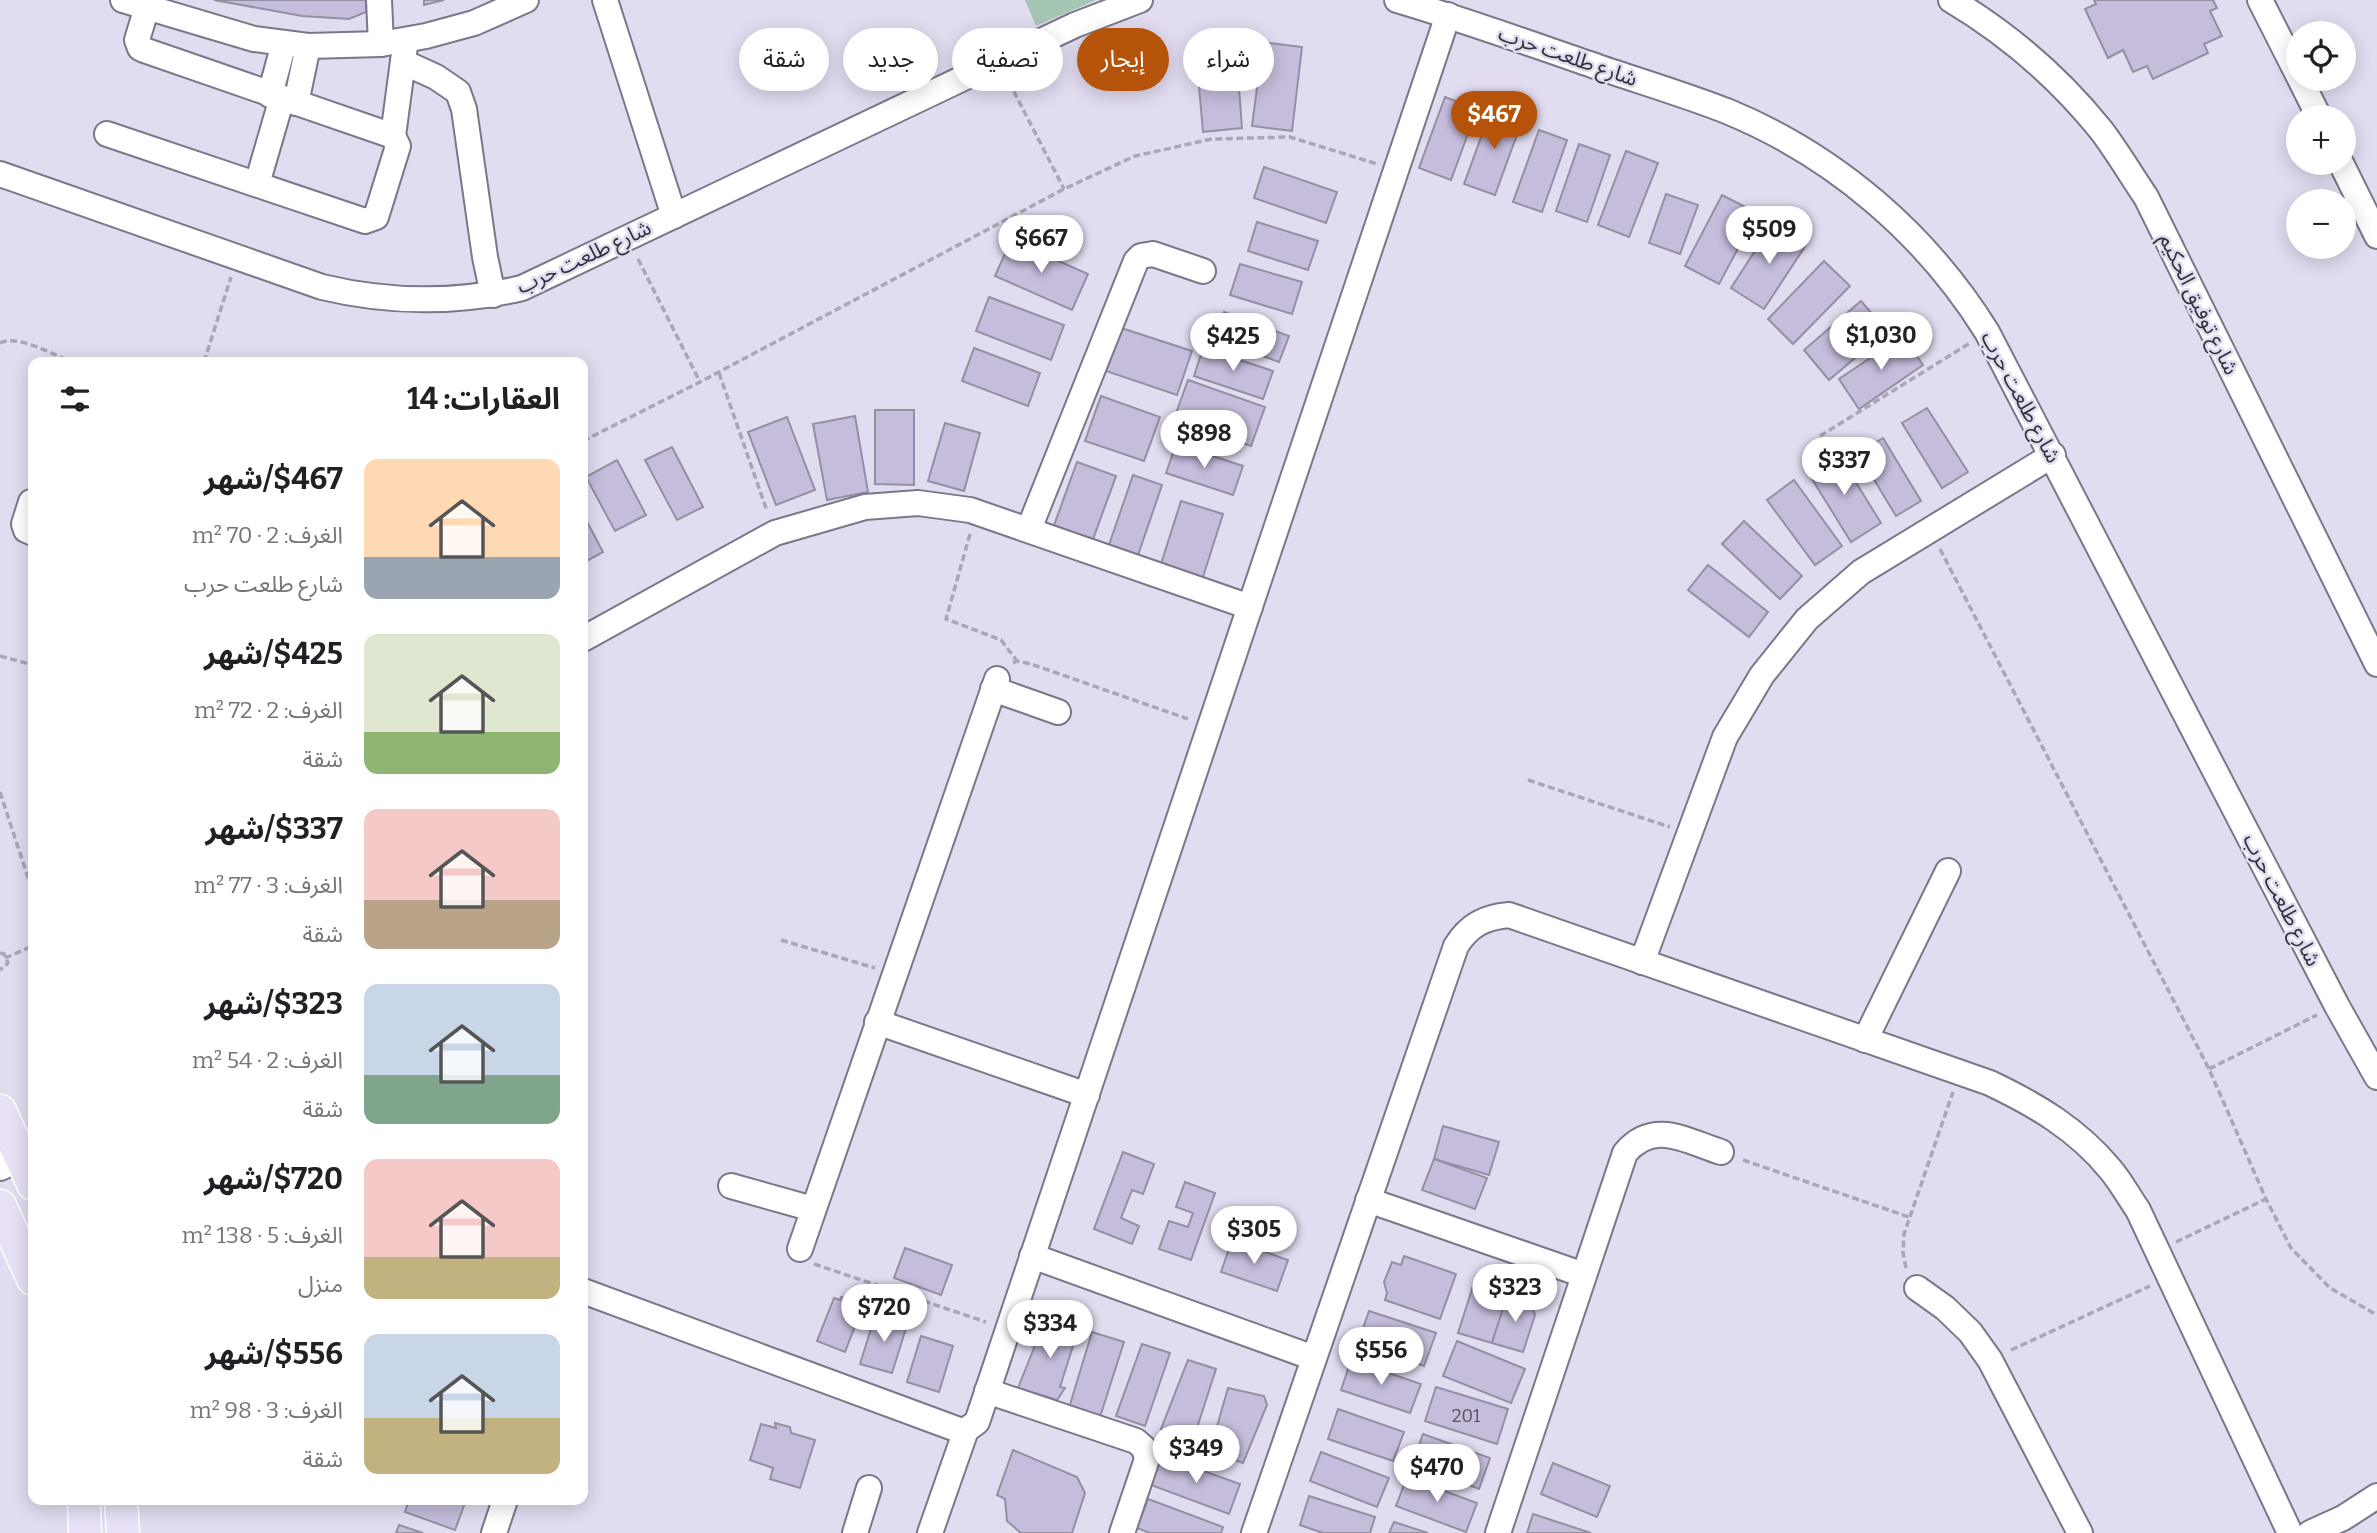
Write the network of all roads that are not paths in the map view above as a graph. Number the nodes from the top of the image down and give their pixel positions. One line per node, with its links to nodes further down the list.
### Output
1 (123, 0): 9 (street)
2 (379, 0): 12 (street)
3 (526, 0): 13 (street)
4 (605, 0): 21 (street)
5 (1140, 0): 21 (street, شارع طلعت حرب)
6 (1397, 0): 10 (street, شارع طلعت حرب)
7 (1951, 0): 31 (street, شارع توفيق الحكيم)
8 (2260, 0): 14 (street)
9 (147, 7): 11 (street); 15 (street)
10 (1448, 15): 25 (street, شارع طلعت حرب); 29 (street)
11 (296, 44): 12 (street); 15 (street)
12 (381, 44): 13 (street)
13 (404, 51): 17 (street); 24 (street)
14 (2286, 51)
15 (283, 99): 17 (street); 20 (street)
16 (107, 134): 20 (street)
17 (393, 136): 20 (street)
18 (0, 174): 24 (street, شارع طلعت حرب)
19 (2347, 175): 22 (street)
20 (257, 184)
21 (674, 215): 24 (street, شارع طلعت حرب)
22 (2377, 236)
23 (1203, 271): 27 (street)
24 (493, 295)
25 (2053, 455): 34 (street); 37 (street, شارع طلعت حرب)
26 (28, 511): 28 (street)
27 (1029, 529): 29 (street); 30 (street)
28 (28, 531)
29 (1250, 607): 38 (street)
30 (588, 636)
31 (2377, 664)
32 (1058, 712): 35 (street)
33 (1948, 871): 36 (street)
34 (1642, 962): 36 (street); 43 (street)
35 (877, 1022): 38 (street); 45 (street)
36 (1865, 1040): 69 (street)
37 (2377, 1077)
38 (1087, 1094): 47 (street)
39 (0, 1111): 41 (main road)
40 (1721, 1152): 49 (street)
41 (22, 1166)
42 (730, 1186): 45 (street)
43 (1368, 1200): 49 (street); 52 (street)
44 (0, 1206): 48 (main road)
45 (813, 1209): 46 (street)
46 (800, 1249)
47 (1032, 1256): 52 (street); 53 (street)
48 (28, 1268)
49 (1584, 1275): 67 (street)
50 (1917, 1288): 68 (street)
51 (588, 1293): 54 (street)
52 (1314, 1358): 66 (street)
53 (987, 1391): 54 (street); 65 (street)
54 (966, 1430): 64 (street)
55 (869, 1488): 63 (street)
56 (2377, 1496): 70 (street)
57 (84, 1505): 60 (main road)
58 (121, 1505): 61 (main road)
59 (503, 1505): 62 (street)
60 (85, 1533)
61 (123, 1533)
62 (494, 1533)
63 (855, 1533)
64 (930, 1533)
65 (1122, 1533)
66 (1254, 1533)
67 (1498, 1533)
68 (2080, 1533)
69 (2290, 1533)
70 (2310, 1533)

